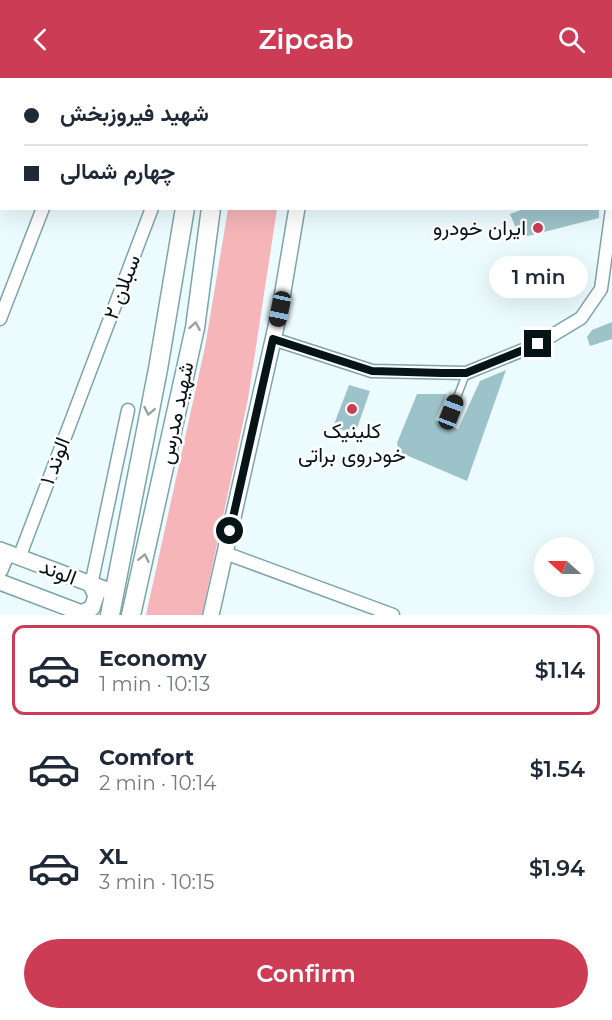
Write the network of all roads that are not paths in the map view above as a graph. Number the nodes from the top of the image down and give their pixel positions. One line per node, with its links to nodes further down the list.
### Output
1 (43, 210): 7 (street)
2 (151, 210): 9 (street, سبلان ۲)
3 (185, 210): 10 (main road, شهید مدرس)
4 (211, 210): 12 (main road, شهید مدرس, one-way to 4)
5 (297, 210): 8 (street)
6 (612, 210): 11 (street)
7 (0, 319)
8 (273, 339): 11 (street); 15 (street)
9 (91, 365): 16 (street, الوند ۱)
10 (158, 369): 12 (main road); 20 (main road, شهید مدرس, one-way to 20)
11 (466, 373): 14 (lane)
12 (184, 375): 24 (main road, شهید مدرس, one-way to 12)
13 (128, 410): 19 (street)
14 (451, 412)
15 (225, 553): 25 (street); 26 (street)
16 (9, 554): 17 (street); 19 (street, الوند)
17 (0, 570)
18 (0, 582): 21 (street, الوند)
19 (91, 585): 20 (street, الوند); 22 (street)
20 (115, 593): 23 (main road, شهید مدرس)
21 (58, 610): 22 (street, الوند)
22 (84, 614)
23 (110, 615)
24 (131, 615)
25 (211, 615)
26 (393, 615)

